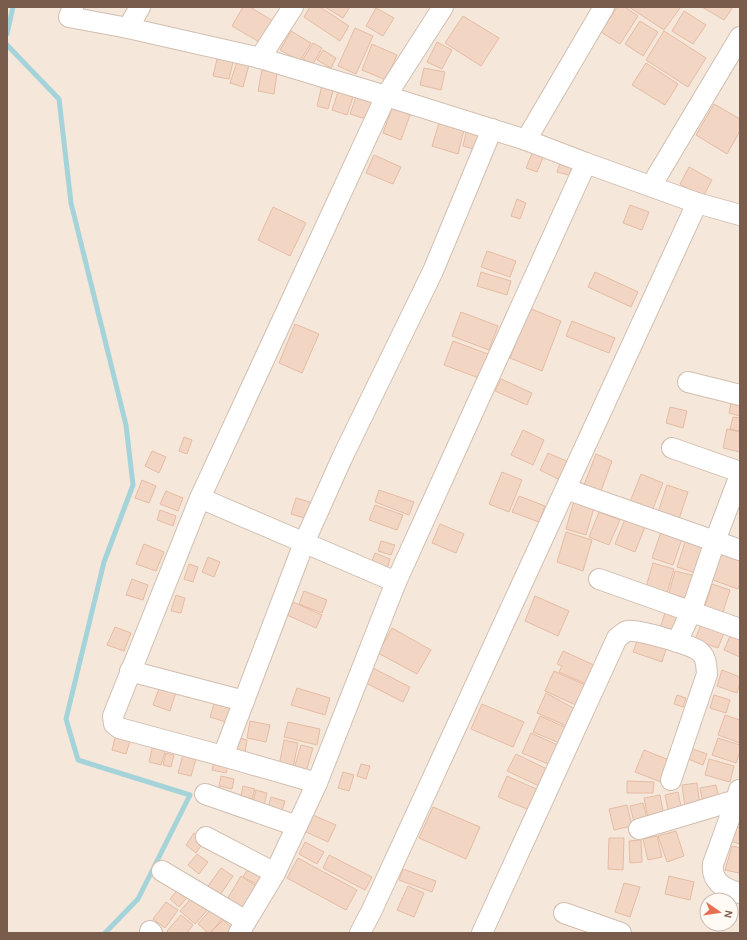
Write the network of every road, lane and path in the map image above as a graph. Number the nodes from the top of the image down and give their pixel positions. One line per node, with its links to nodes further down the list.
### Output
1 (73, 7): 6 (street)
2 (140, 7): 6 (street)
3 (293, 7): 8 (street)
4 (443, 7): 9 (street)
5 (604, 7): 11 (street)
6 (128, 28): 8 (street)
7 (740, 37): 13 (street)
8 (260, 58): 9 (street)
9 (386, 96): 10 (street); 22 (street)
10 (492, 129): 11 (street); 24 (street)
11 (526, 140): 12 (street)
12 (586, 163): 13 (street); 27 (street)
13 (651, 186): 14 (street)
14 (697, 203): 15 (street); 21 (street)
15 (740, 215)
16 (688, 382): 17 (street)
17 (740, 395)
18 (672, 448): 19 (street)
19 (740, 472)
20 (740, 475): 23 (street)
21 (566, 488): 23 (street); 46 (street)
22 (200, 498): 24 (street); 31 (street)
23 (715, 541): 25 (street); 28 (street)
24 (304, 543): 27 (street); 32 (street)
25 (740, 550)
26 (599, 579): 28 (street)
27 (396, 582): 35 (street)
28 (691, 612): 29 (street); 30 (street)
29 (740, 629)
30 (677, 642): 34 (street); 47 (street)
31 (130, 671): 32 (street); 33 (street)
32 (244, 701): 33 (street)
33 (223, 756): 35 (street)
34 (671, 780)
35 (317, 783): 38 (street)
36 (205, 794): 38 (street)
37 (739, 796): 39 (street); 43 (street)
38 (297, 826): 42 (street)
39 (639, 829)
40 (206, 837): 42 (street)
41 (162, 872): 45 (street)
42 (275, 873): 45 (street)
43 (740, 893)
44 (564, 913): 48 (street)
45 (242, 927)
46 (360, 933)
47 (482, 933)
48 (621, 933)

